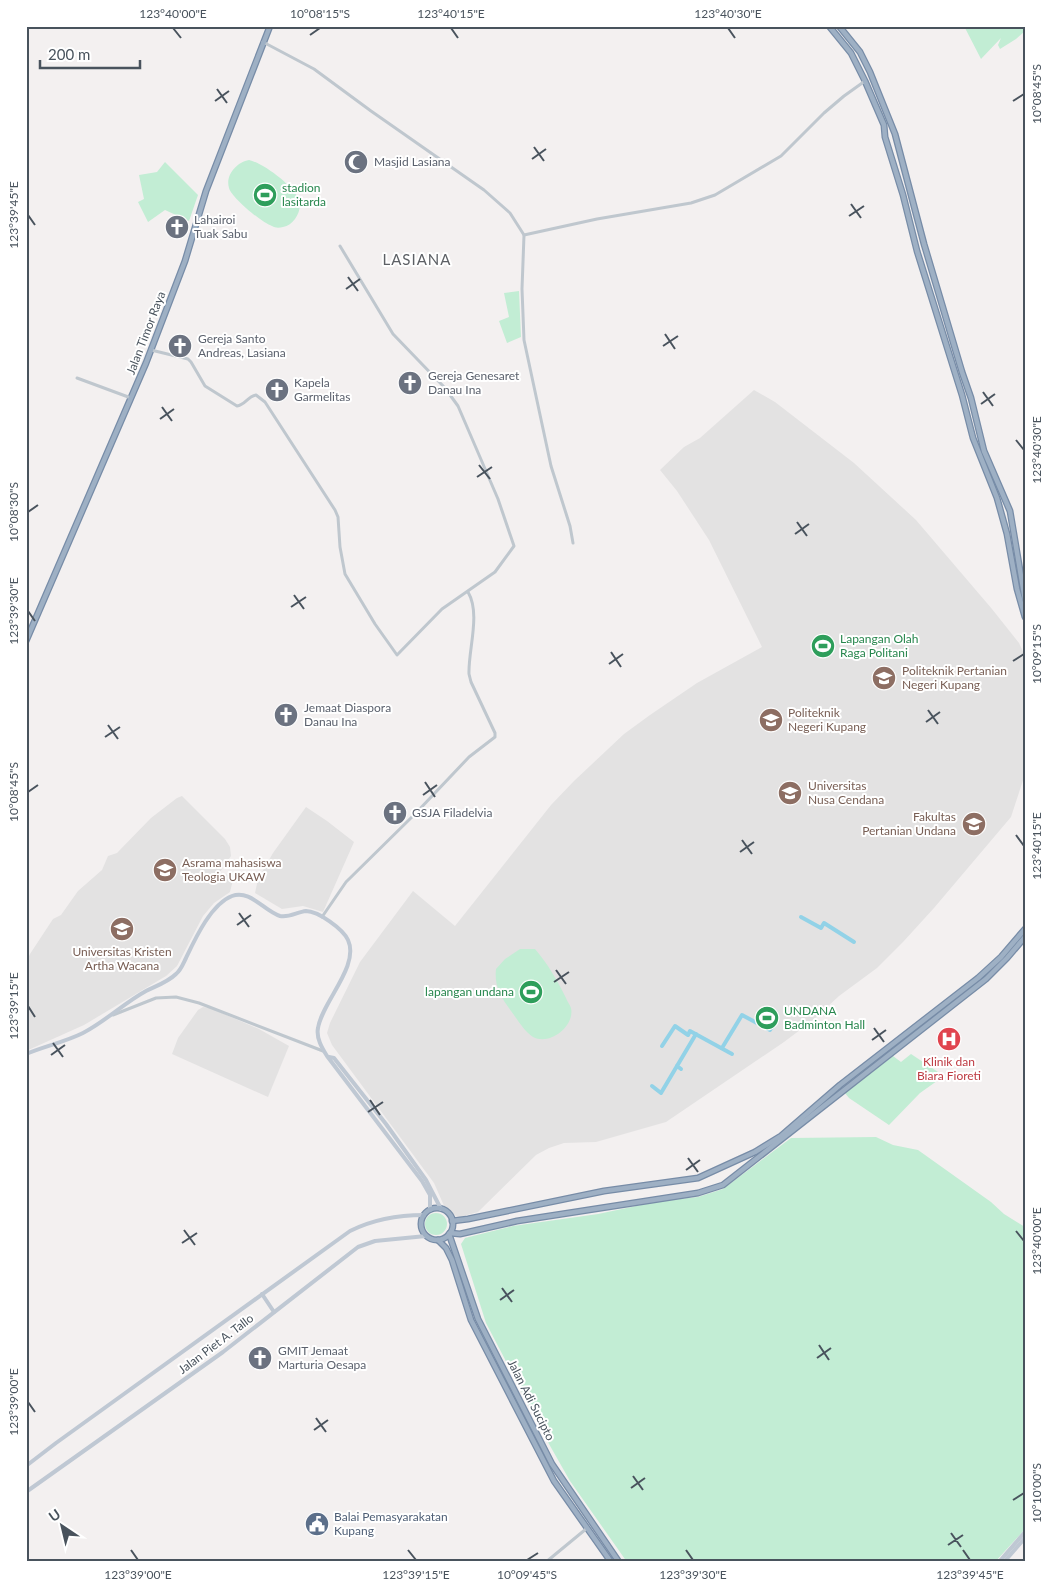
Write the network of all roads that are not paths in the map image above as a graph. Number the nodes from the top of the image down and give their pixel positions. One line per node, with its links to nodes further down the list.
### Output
1 (270, 26): 4 (highway, Jalan Timor Raya)
2 (839, 26): 6 (highway)
3 (832, 27): 5 (highway)
4 (263, 42): 8 (street); 12 (highway, Jalan Timor Raya)
5 (865, 81): 7 (highway); 8 (street)
6 (911, 189): 7 (highway); 10 (highway)
7 (902, 191): 11 (highway)
8 (524, 234): 17 (street)
9 (340, 246): 18 (street)
10 (947, 319): 11 (highway); 15 (highway)
11 (939, 321): 16 (highway)
12 (150, 350): 14 (highway, Jalan Timor Raya); 18 (street)
13 (78, 378): 14 (street)
14 (131, 398): 21 (highway, Jalan Timor Raya)
15 (1010, 511): 16 (highway); 19 (highway)
16 (1001, 513): 20 (highway)
17 (573, 543)
18 (468, 592): 22 (street)
19 (1025, 600)
20 (1025, 617)
21 (26, 641)
22 (322, 917): 26 (main road); 27 (main road)
23 (1025, 929): 25 (highway)
24 (1025, 936): 25 (highway)
25 (944, 1008): 30 (highway); 31 (highway)
26 (112, 1015): 27 (street); 28 (main road)
27 (324, 1051): 29 (main road)
28 (26, 1054)
29 (327, 1056): 32 (main road); 33 (main road)
30 (738, 1160): 31 (highway); 35 (highway)
31 (744, 1170): 36 (highway)
32 (441, 1209): 33 (highway); 35 (highway)
33 (430, 1210): 34 (highway)
34 (424, 1215): 37 (highway); 39 (main road, Jalan Piet A. Tallo)
35 (452, 1221): 36 (highway)
36 (449, 1234): 38 (highway); 41 (highway, Jalan Adi Sucipto)
37 (426, 1236): 38 (highway); 40 (main road, Jalan Piet A. Tallo)
38 (438, 1240): 42 (highway, Jalan Adi Sucipto)
39 (262, 1294): 40 (main road); 43 (main road, Jalan Piet A. Tallo)
40 (274, 1312): 44 (main road, Jalan Piet A. Tallo)
41 (534, 1428): 42 (highway); 50 (highway, Jalan Adi Sucipto)
42 (529, 1432): 45 (highway, Jalan Adi Sucipto)
43 (26, 1466)
44 (26, 1492)
45 (586, 1529): 48 (street); 49 (highway, Jalan Adi Sucipto)
46 (1025, 1532): 51 (main road)
47 (1025, 1538): 52 (main road)
48 (546, 1562)
49 (611, 1562)
50 (619, 1562)
51 (999, 1562)
52 (1004, 1562)

